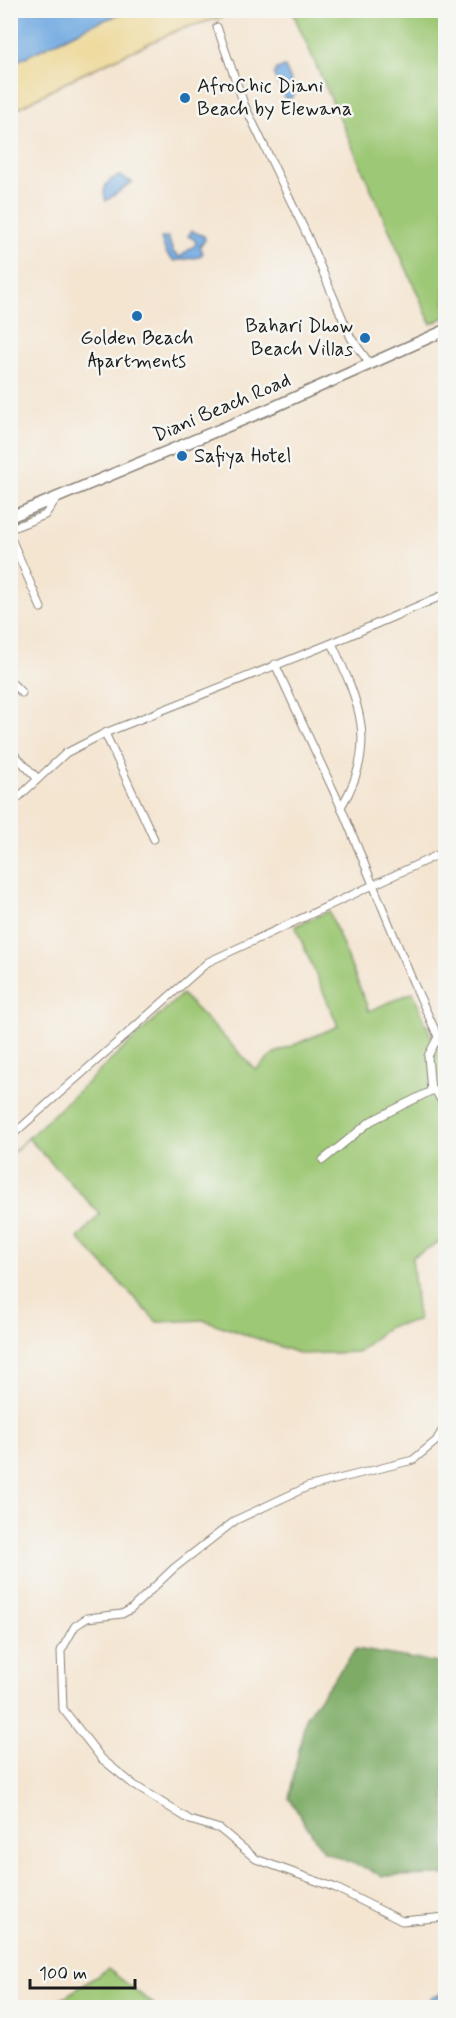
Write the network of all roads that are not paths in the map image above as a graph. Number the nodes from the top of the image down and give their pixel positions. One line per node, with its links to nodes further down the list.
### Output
1 (217, 27): 4 (street)
2 (443, 331): 3 (street); 4 (main road, Diani Beach Road)
3 (446, 345)
4 (370, 364): 5 (main road, Diani Beach Road)
5 (57, 497): 6 (main road, Diani Beach Road); 7 (street)
6 (10, 517)
7 (10, 529)
8 (10, 536): 10 (street)
9 (446, 594): 11 (street)
10 (41, 608)
11 (334, 646): 12 (street); 19 (street)
12 (275, 664): 15 (street); 19 (street)
13 (10, 681): 14 (street)
14 (22, 693)
15 (105, 734): 17 (street); 20 (street)
16 (10, 750): 17 (street)
17 (38, 779): 18 (street)
18 (10, 805)
19 (341, 807): 22 (street)
20 (154, 839)
21 (446, 850): 22 (street)
22 (373, 885): 23 (street); 27 (street)
23 (438, 1037): 24 (street); 25 (street)
24 (446, 1054)
25 (431, 1091): 26 (street); 28 (street)
26 (446, 1110)
27 (10, 1137)
28 (323, 1160)
29 (446, 1424): 30 (street)
30 (446, 1917)

